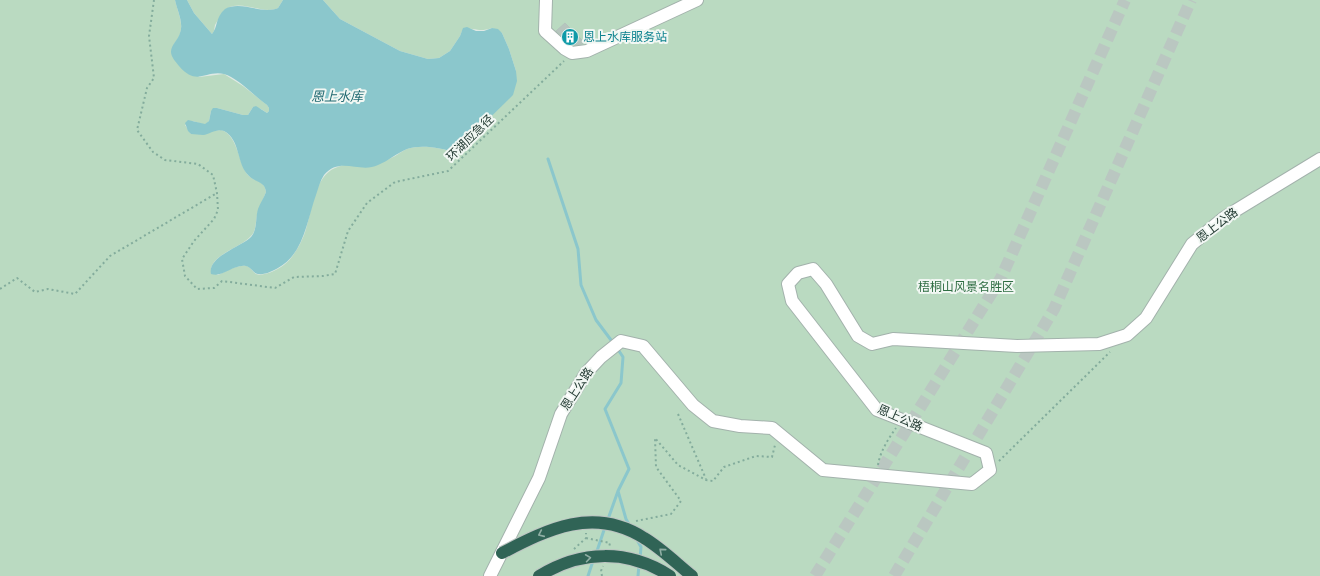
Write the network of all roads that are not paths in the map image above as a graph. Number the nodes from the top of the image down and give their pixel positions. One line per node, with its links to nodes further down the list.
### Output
1 (546, 0): 2 (street)
2 (697, 0)
3 (1320, 159): 4 (street, 恩上公路)
4 (502, 553): 5 (street, 恩上公路); 8 (highway, one-way to 4, bridge)
5 (490, 576)
6 (539, 576): 7 (highway, one-way to 7, bridge)
7 (670, 576)
8 (692, 576)

